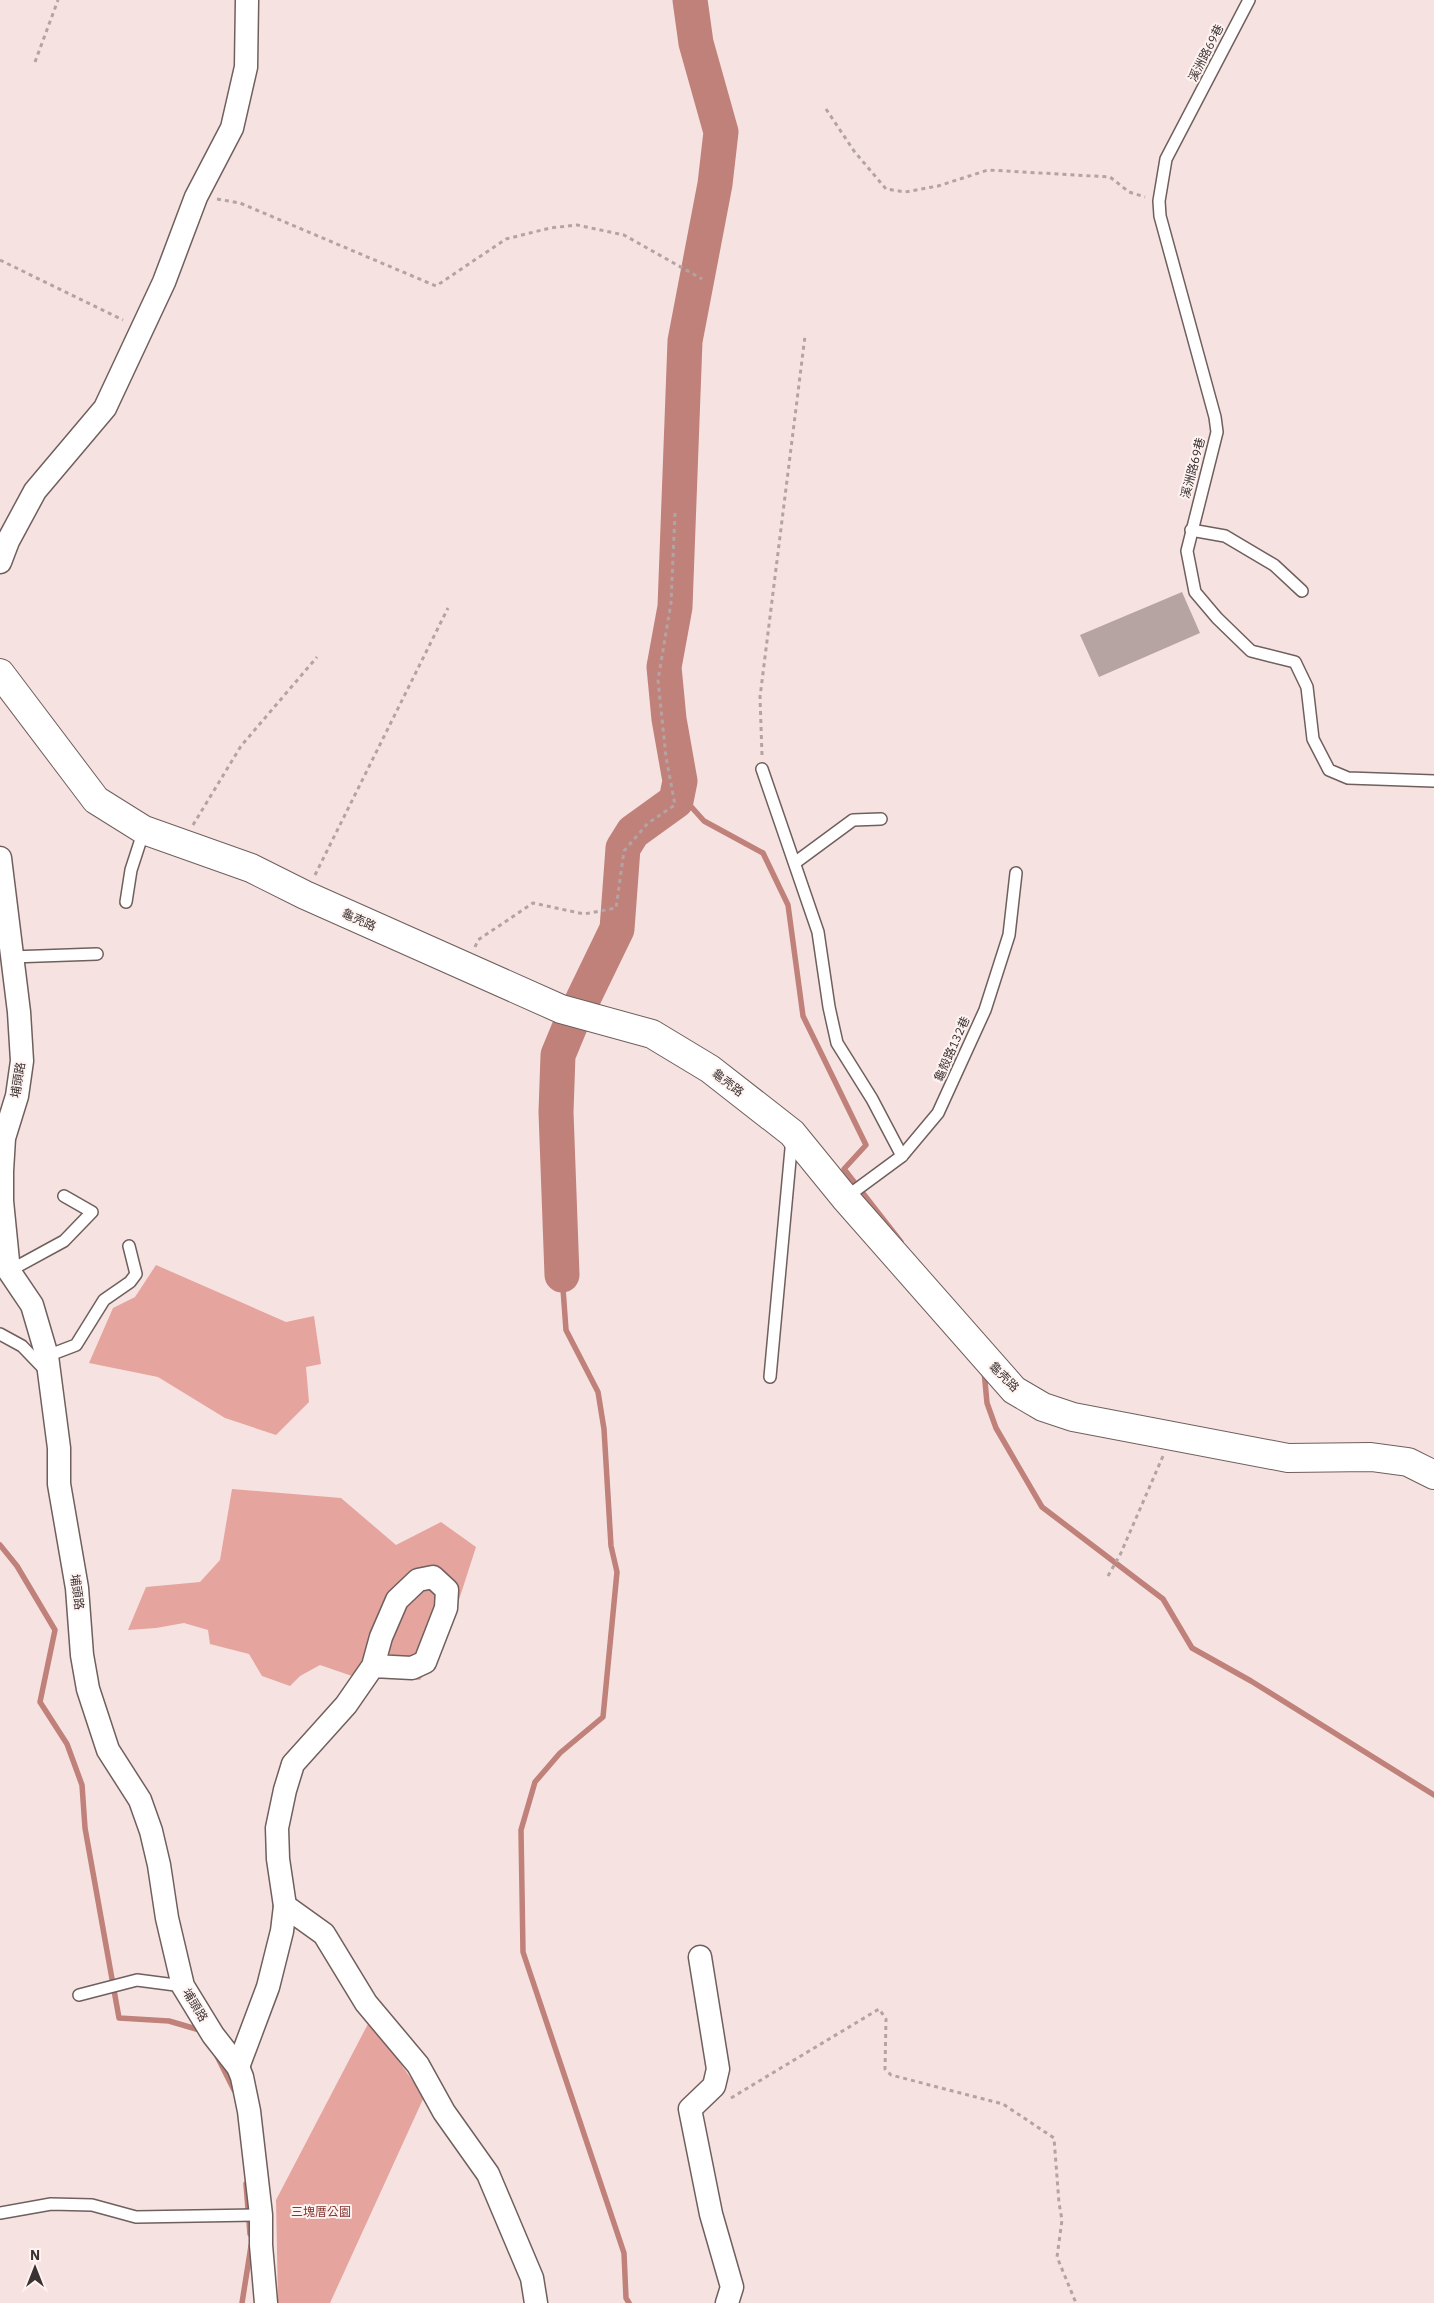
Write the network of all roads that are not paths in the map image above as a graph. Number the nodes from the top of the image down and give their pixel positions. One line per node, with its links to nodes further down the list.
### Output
1 (247, 0): 4 (street)
2 (1249, 0): 3 (lane, 溪洲路69巷)
3 (1191, 530): 5 (lane); 9 (lane, 溪洲路69巷)
4 (0, 562)
5 (1302, 591)
6 (0, 656): 7 (street)
7 (0, 673): 11 (street, 龜壳路)
8 (762, 769): 13 (lane)
9 (1434, 782)
10 (881, 819): 13 (lane)
11 (144, 830): 15 (lane); 18 (street, 龜壳路)
12 (0, 858): 17 (street, 埔頭路)
13 (796, 862): 19 (lane)
14 (1016, 873): 19 (lane, 龜殼路132巷)
15 (126, 902)
16 (97, 954): 17 (lane)
17 (11, 957): 23 (street, 埔頭路)
18 (792, 1133): 21 (street, 龜壳路); 26 (lane)
19 (902, 1156): 21 (lane, 龜殼路132巷)
20 (64, 1196): 23 (lane)
21 (845, 1198): 27 (street, 龜壳路)
22 (129, 1246): 25 (lane)
23 (5, 1269): 25 (street, 埔頭路)
24 (0, 1334): 25 (lane)
25 (48, 1366): 31 (street, 埔頭路)
26 (770, 1377)
27 (1434, 1475)
28 (373, 1666): 29 (street)
29 (284, 1906): 33 (street); 37 (street)
30 (700, 1957): 38 (street)
31 (183, 1986): 32 (lane); 33 (street, 埔頭路)
32 (79, 1995)
33 (238, 2067): 35 (street, 埔頭路)
34 (0, 2213): 35 (lane)
35 (261, 2215): 36 (street, 埔頭路)
36 (266, 2303)
37 (536, 2303)
38 (727, 2303)

